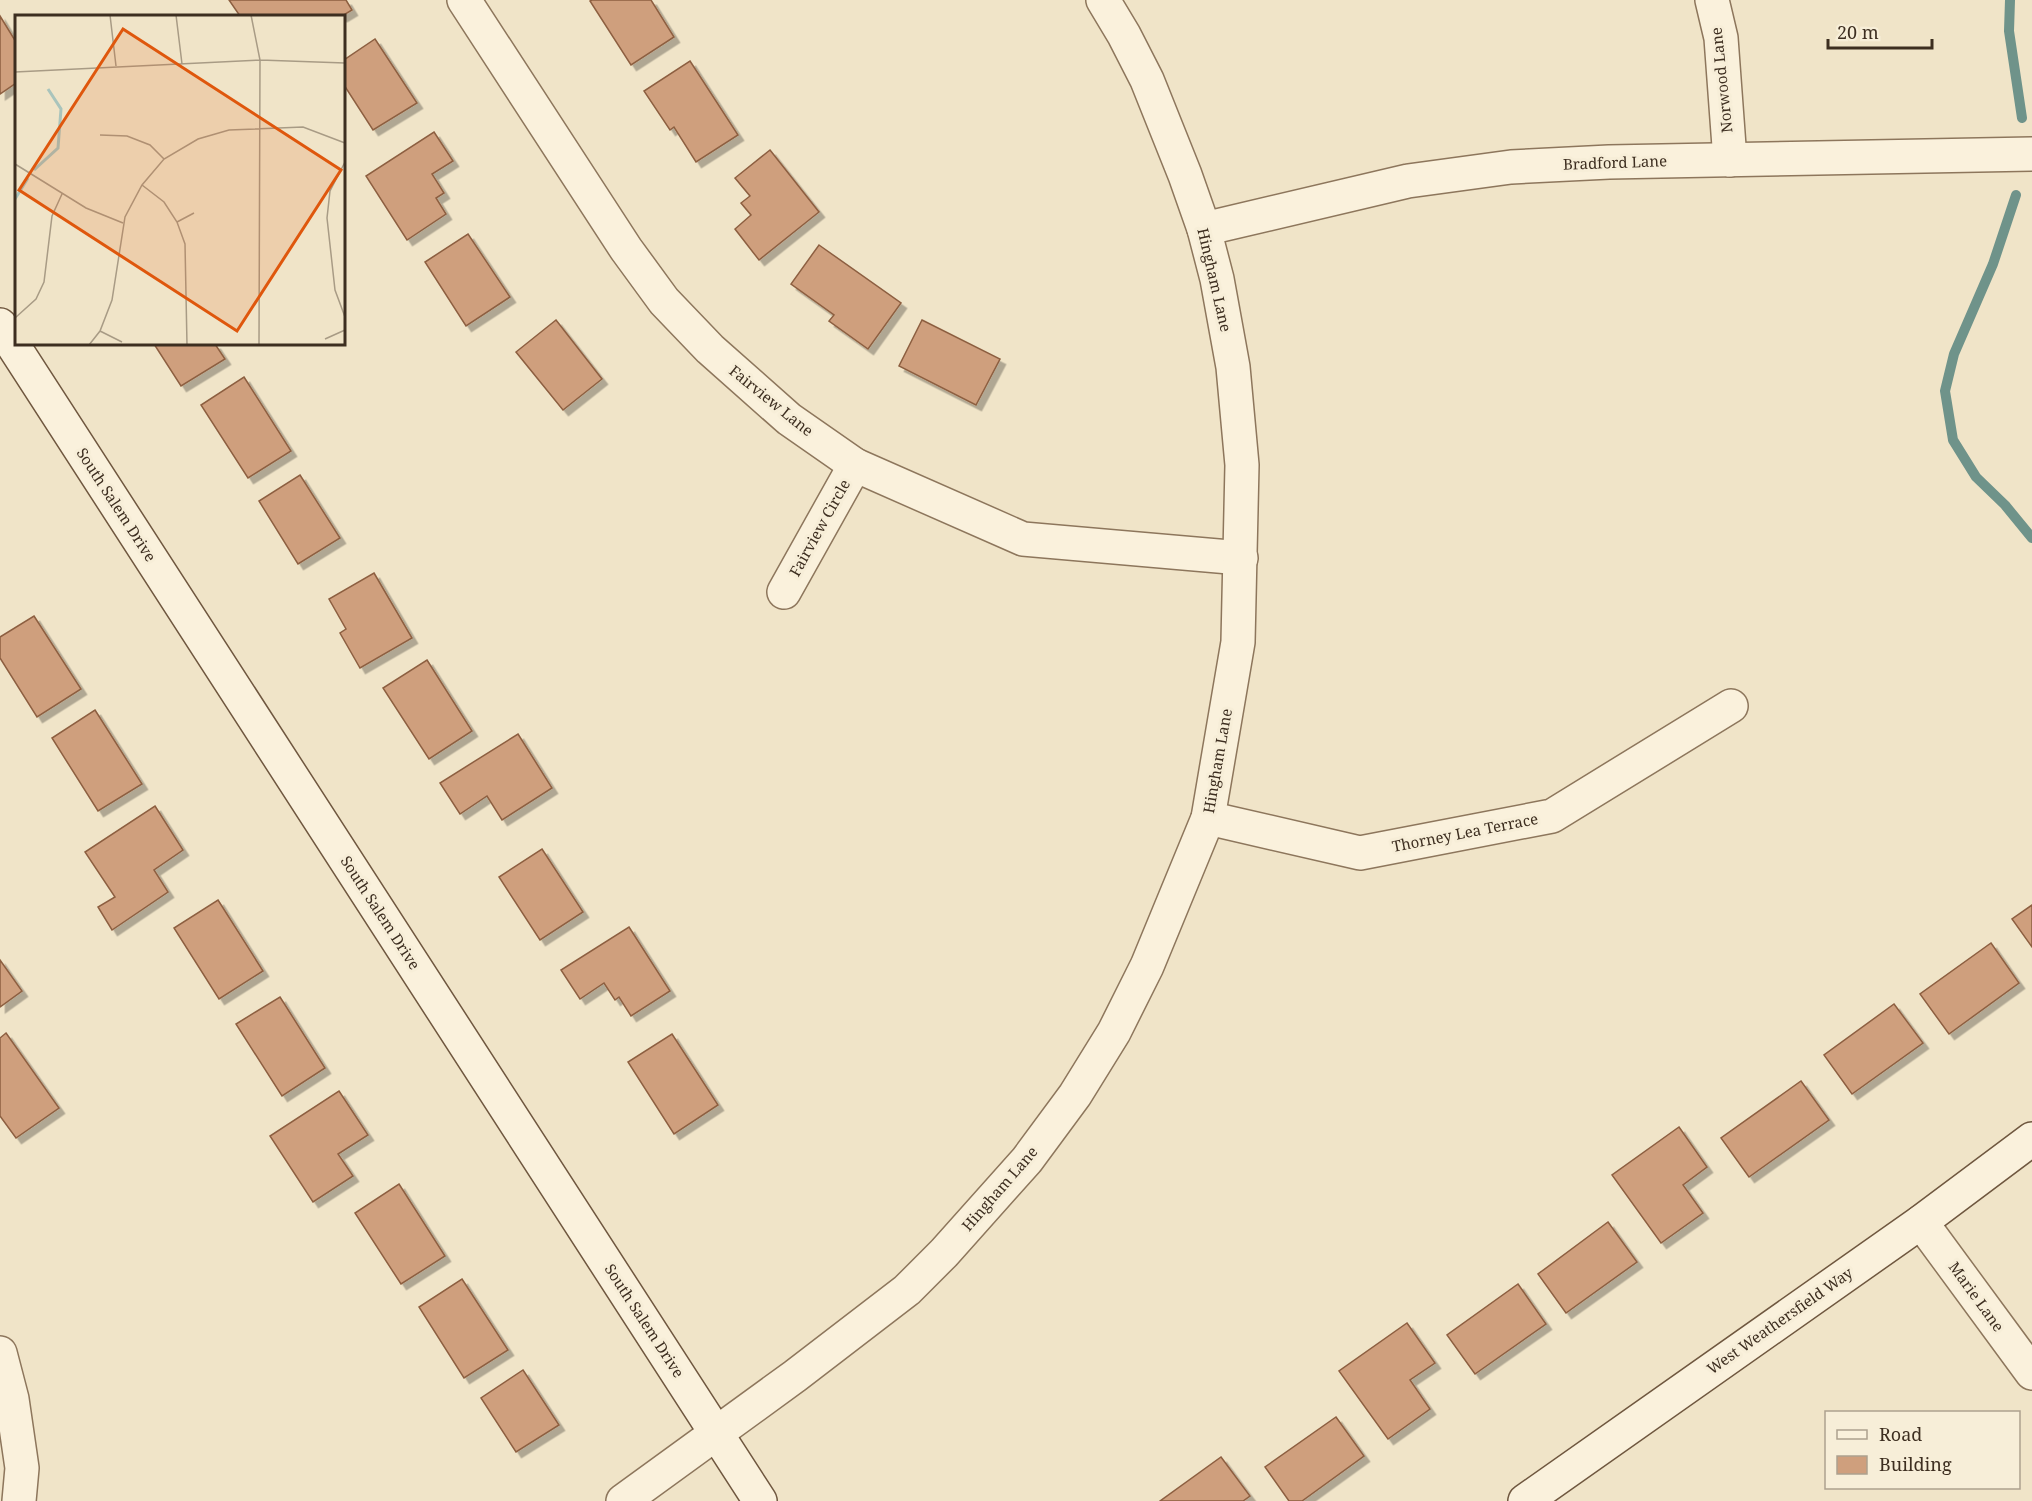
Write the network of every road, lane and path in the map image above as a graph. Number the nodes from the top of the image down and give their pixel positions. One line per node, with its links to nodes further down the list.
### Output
1 (464, 0): 8 (street, Fairview Lane)
2 (1103, 0): 6 (street, Hingham Lane)
3 (1712, 0): 5 (street, Norwood Lane)
4 (2032, 154): 5 (street, Bradford Lane)
5 (1730, 160): 6 (street, Bradford Lane)
6 (1204, 229): 9 (street, Hingham Lane)
7 (0, 325): 17 (street, South Salem Drive)
8 (855, 465): 9 (street, Fairview Lane); 10 (street, Fairview Circle)
9 (1241, 558): 12 (street, Hingham Lane)
10 (784, 592)
11 (1731, 706): 12 (street, Thorney Lea Terrace)
12 (1208, 818): 17 (street, Hingham Lane)
13 (2032, 1140): 14 (street, West Weathersfield Way)
14 (1921, 1222): 16 (street, Marie Lane); 21 (street, West Weathersfield Way)
15 (0, 1353): 18 (street)
16 (2032, 1373)
17 (716, 1432): 19 (street, Hingham Lane); 20 (street, South Salem Drive)
18 (18, 1501)
19 (623, 1501)
20 (760, 1501)
21 (1525, 1501)

